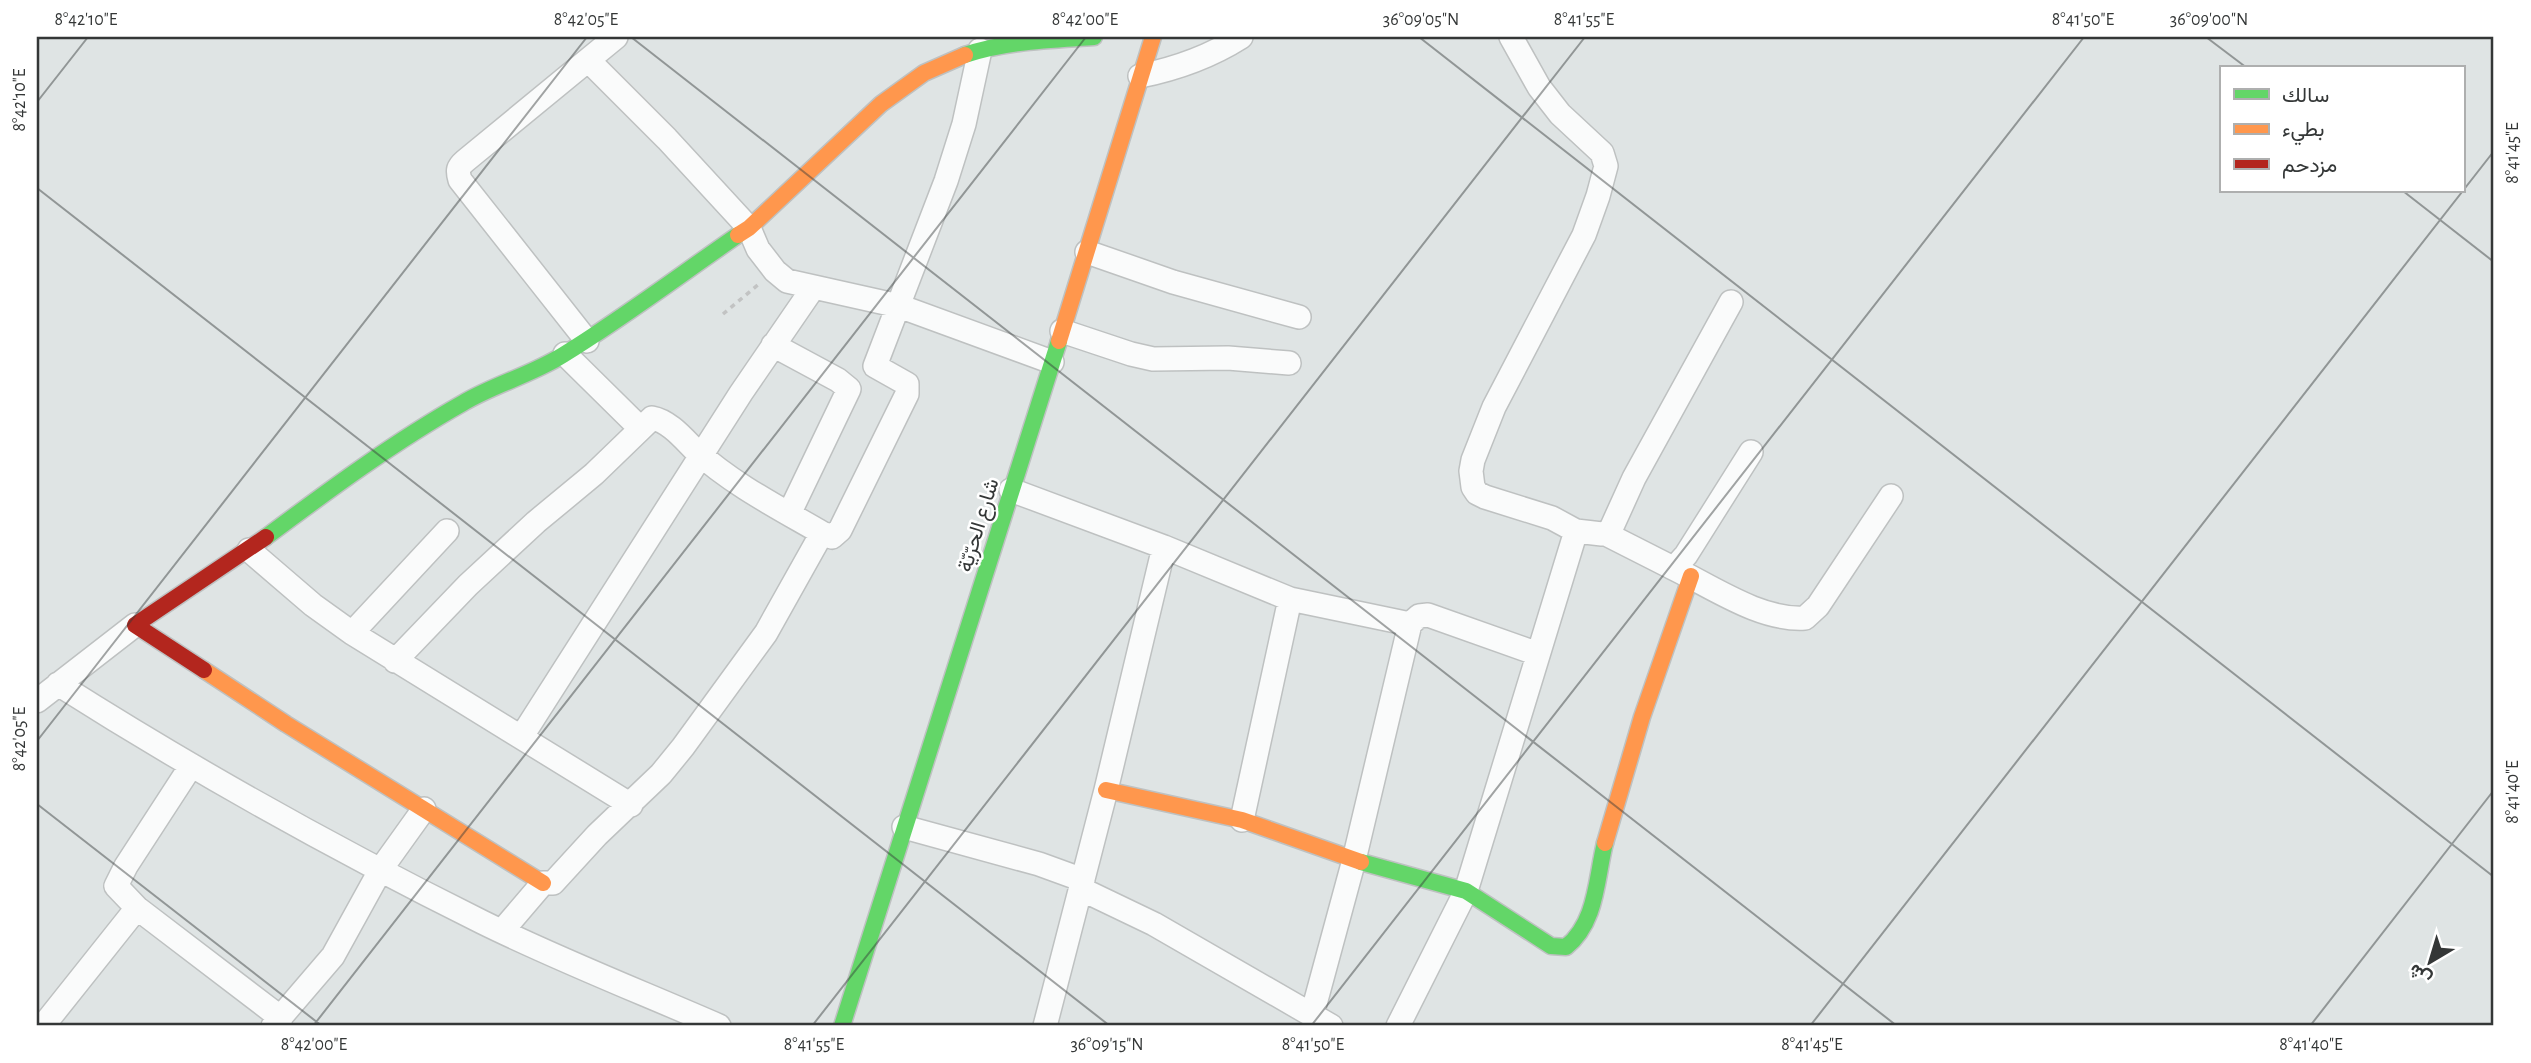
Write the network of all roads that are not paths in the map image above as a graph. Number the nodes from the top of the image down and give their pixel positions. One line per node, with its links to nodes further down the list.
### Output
1 (616, 37): 7 (street)
2 (1094, 37): 6 (street)
3 (1153, 37): 8 (street, شارع الحرّيّة)
4 (1241, 37): 8 (street)
5 (1511, 37): 30 (street)
6 (980, 50): 9 (street); 13 (street)
7 (588, 60): 9 (street); 16 (street)
8 (1140, 76): 10 (street, شارع الحرّيّة)
9 (749, 228): 11 (street); 16 (street)
10 (1087, 252): 14 (street); 15 (street, شارع الحرّيّة)
11 (813, 288): 13 (street); 17 (street)
12 (1731, 302): 32 (street)
13 (899, 306): 19 (street); 21 (street)
14 (1299, 317)
15 (1062, 331): 19 (street, شارع الحرّيّة); 20 (street)
16 (587, 341): 18 (street)
17 (773, 345): 22 (street); 25 (street)
18 (565, 354): 23 (street); 34 (street)
19 (1052, 362): 26 (street, شارع الحرّيّة)
20 (1289, 363)
21 (874, 366): 22 (street); 31 (street)
22 (849, 389): 28 (street)
23 (640, 428): 25 (street); 41 (street)
24 (1751, 452): 35 (street)
25 (701, 456): 28 (street); 44 (street)
26 (1011, 490): 33 (street); 50 (street, شارع الحرّيّة)
27 (1891, 496): 35 (street)
28 (789, 514): 31 (street)
29 (447, 531): 39 (street)
30 (1576, 531): 32 (street); 40 (street)
31 (822, 533): 47 (street)
32 (1606, 534): 35 (street)
33 (1164, 547): 36 (street); 46 (street)
34 (249, 550): 38 (street); 39 (street)
35 (1681, 571): 55 (street)
36 (1290, 599): 37 (street); 49 (street)
37 (1410, 624): 40 (street); 51 (street)
38 (135, 625): 42 (street); 48 (street)
39 (352, 633): 41 (street)
40 (1538, 654): 55 (street)
41 (395, 661): 44 (street)
42 (58, 684): 43 (street); 45 (street)
43 (37, 701)
44 (522, 736): 47 (street)
45 (191, 766): 52 (street); 56 (street)
46 (1106, 790): 49 (street); 54 (street)
47 (631, 805): 53 (street)
48 (424, 809): 52 (street); 53 (street)
49 (1242, 820): 51 (street)
50 (904, 827): 54 (street); 62 (street, شارع الحرّيّة)
51 (1354, 860): 55 (street); 59 (street)
52 (381, 869): 57 (street); 60 (street)
53 (543, 883): 57 (street)
54 (1082, 884): 59 (street); 63 (street)
55 (1466, 891): 64 (street)
56 (137, 908): 58 (street); 60 (street)
57 (502, 931): 61 (street)
58 (48, 1018)
59 (1322, 1021)
60 (277, 1022)
61 (711, 1025)
62 (842, 1026)
63 (1045, 1026)
64 (1398, 1026)

